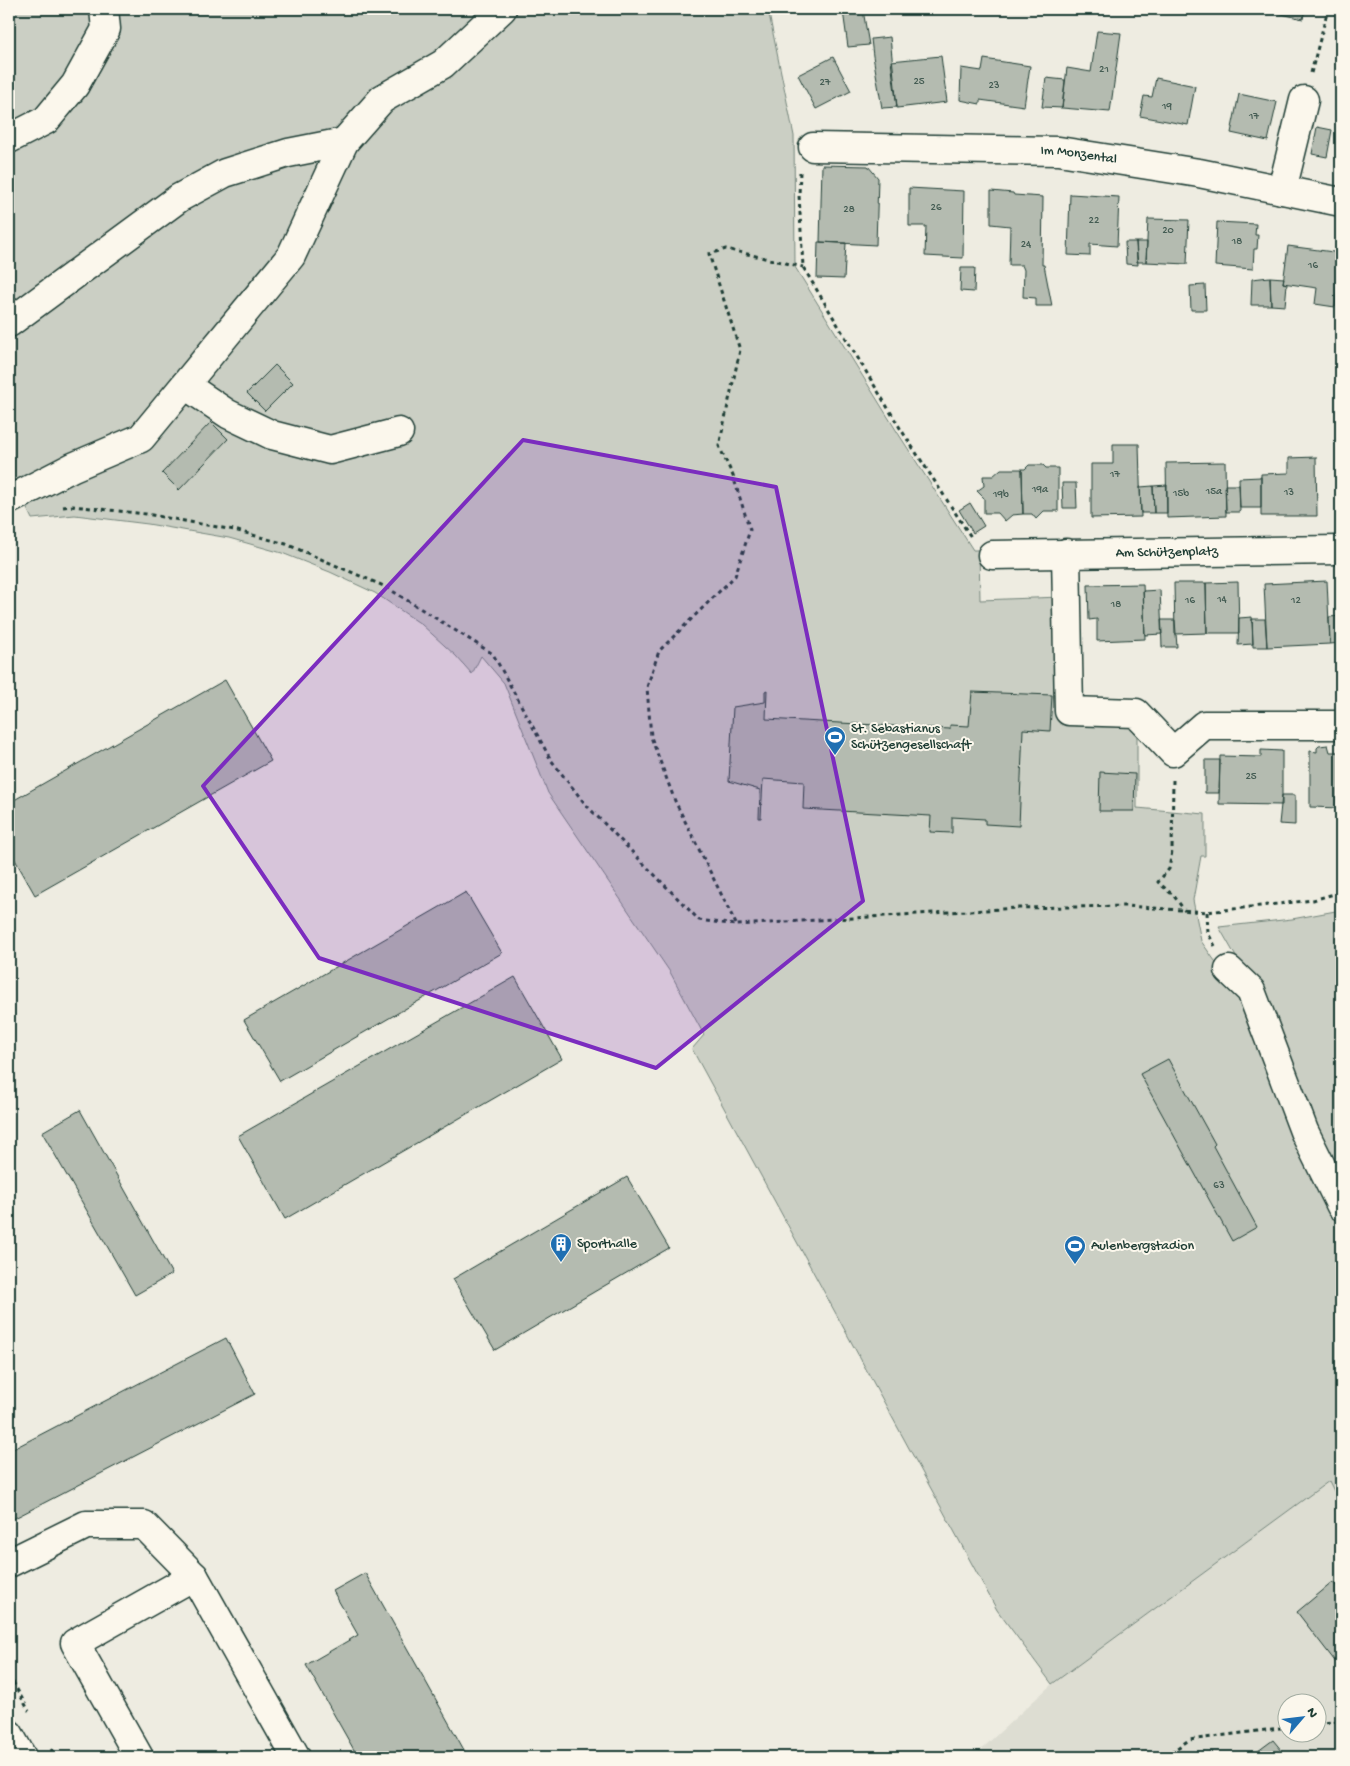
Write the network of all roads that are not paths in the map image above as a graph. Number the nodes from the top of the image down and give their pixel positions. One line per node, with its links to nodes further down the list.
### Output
1 (104, 9): 4 (street)
2 (502, 9): 5 (street)
3 (1304, 100): 7 (street)
4 (9, 138)
5 (344, 142): 9 (street); 10 (street)
6 (813, 147): 7 (street, Im Monzental)
7 (1282, 190): 8 (street, Im Monzental)
8 (1341, 202)
9 (9, 323)
10 (185, 385): 11 (street); 12 (street)
11 (398, 432)
12 (9, 500)
13 (1341, 550): 14 (street, Am Schützenplatz)
14 (1066, 553): 15 (street, Am Schützenplatz); 16 (street)
15 (992, 554)
16 (1341, 726)
17 (1230, 970): 18 (street)
18 (1341, 1206)
19 (9, 1563): 20 (street)
20 (194, 1576): 23 (street); 24 (street)
21 (9, 1734): 22 (street)
22 (22, 1757)
23 (139, 1757)
24 (296, 1757)

